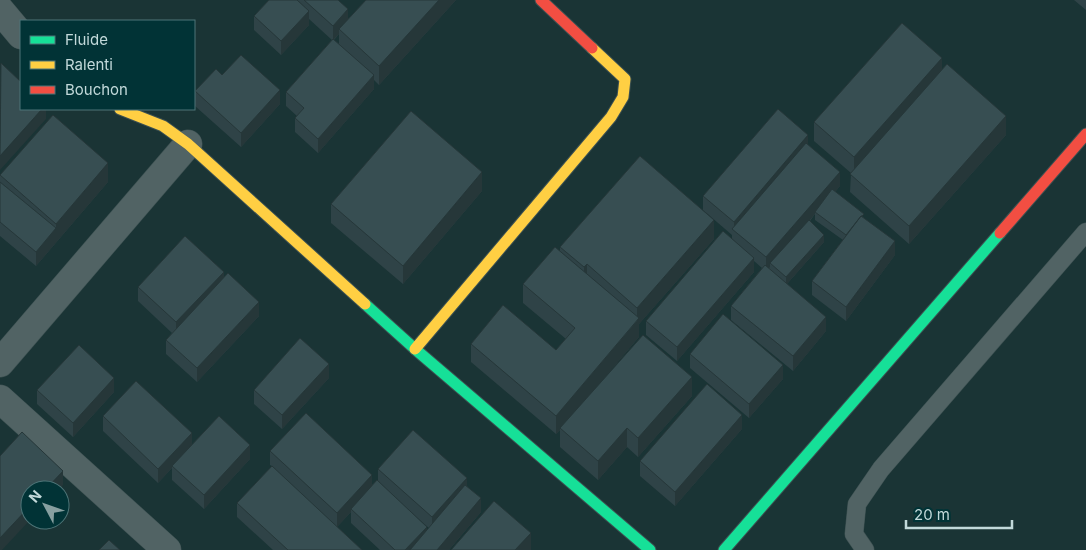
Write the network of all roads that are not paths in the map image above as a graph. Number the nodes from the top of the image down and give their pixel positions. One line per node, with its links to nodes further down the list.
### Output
1 (541, 0): 8 (street)
2 (0, 10): 3 (street)
3 (20, 34)
4 (123, 110): 6 (street)
5 (1086, 134): 13 (street)
6 (188, 144): 8 (street); 9 (street)
7 (1086, 232): 14 (lane)
8 (415, 349): 12 (street)
9 (0, 363)
10 (0, 399): 11 (street)
11 (167, 550)
12 (650, 550)
13 (724, 550)
14 (865, 550)

